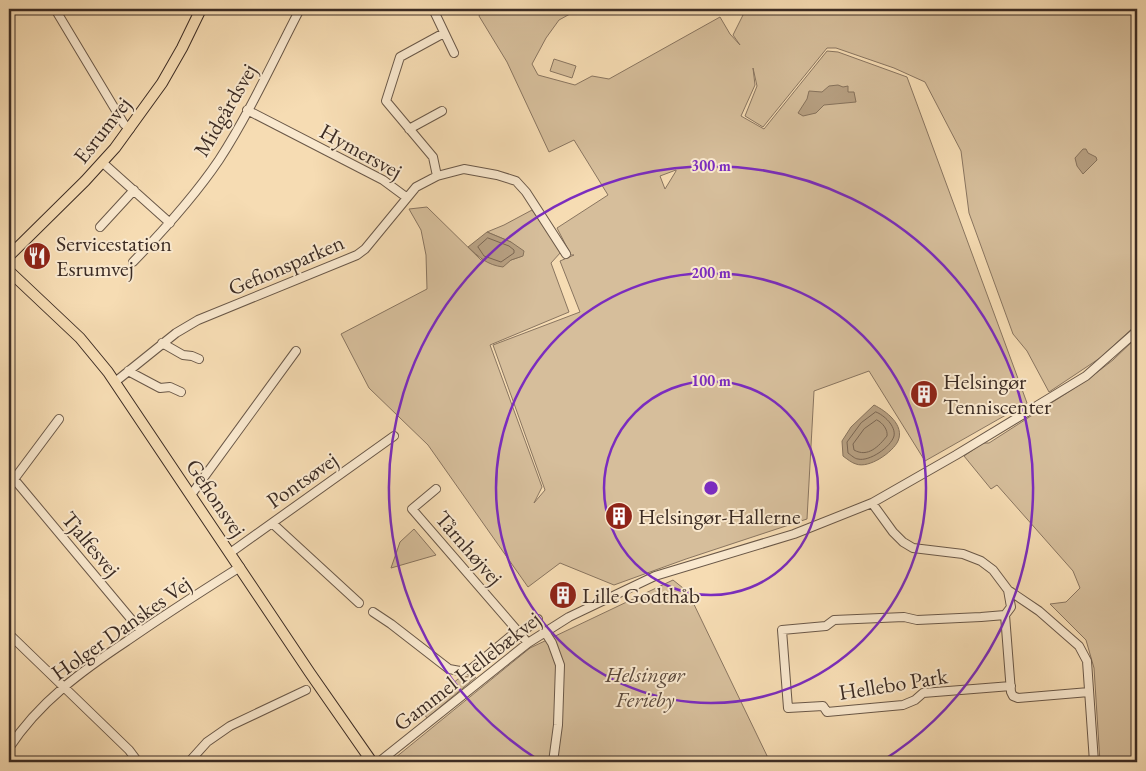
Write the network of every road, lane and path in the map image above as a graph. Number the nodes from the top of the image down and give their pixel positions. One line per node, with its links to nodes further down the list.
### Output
1 (14, 9): 6 (street)
2 (55, 9): 11 (street)
3 (201, 9): 11 (main road, Esrumvej)
4 (300, 9): 9 (street, Midgårdsvej)
5 (433, 9): 7 (street)
6 (9, 12)
7 (444, 33): 8 (street); 12 (street)
8 (454, 53)
9 (247, 110): 16 (street, Hymersvej); 17 (street, Midgårdsvej)
10 (442, 111): 12 (street)
11 (130, 129): 13 (main road, Esrumvej)
12 (409, 129): 14 (street)
13 (103, 163): 15 (street); 20 (main road, Esrumvej)
14 (437, 176): 16 (street, Hymersvej); 19 (street, Hymersvej)
15 (134, 190): 17 (street); 18 (street)
16 (406, 197): 24 (street, Gefionsparken)
17 (170, 223): 21 (street, Midgårdsvej)
18 (100, 227)
19 (566, 254)
20 (9, 256)
21 (133, 262)
22 (9, 271): 28 (main road, Gefionsvej)
23 (1137, 332): 36 (street, Gammel Hellebækvej)
24 (162, 343): 26 (street); 27 (street, Gefionsparken)
25 (296, 351): 35 (street)
26 (199, 359)
27 (128, 371): 28 (street, Gefionsparken); 29 (street)
28 (115, 382): 35 (main road, Gefionsvej)
29 (181, 392)
30 (59, 418): 32 (street)
31 (394, 436): 37 (street, Pontsøvej)
32 (14, 479): 33 (street); 45 (street, Tjalfesvej)
33 (9, 486)
34 (436, 489): 46 (street, Tårnhøjvej)
35 (191, 495): 38 (main road, Gefionsvej)
36 (872, 504): 40 (street); 47 (street, Gammel Hellebækvej)
37 (272, 523): 38 (street, Pontsøvej); 41 (street)
38 (230, 553): 39 (main road, Gefionsvej)
39 (240, 567): 45 (street, Holger Danskes Vej); 57 (main road, Gefionsvej)
40 (1008, 590): 43 (street); 53 (street)
41 (359, 603)
42 (373, 612): 46 (street)
43 (1006, 615): 50 (street); 50 (street, Hellebo Park)
44 (538, 619): 46 (street)
45 (141, 631): 51 (street, Holger Danskes Vej)
46 (519, 632): 49 (street, Tårnhøjvej)
47 (545, 632): 49 (street, Gammel Hellebækvej); 59 (street)
48 (9, 634): 51 (street)
49 (528, 643): 58 (street, Gammel Hellebækvej)
50 (1011, 686): 53 (street)
51 (64, 687): 54 (street, Holger Danskes Vej); 55 (street)
52 (306, 690): 56 (street)
53 (1089, 692): 60 (street)
54 (9, 748)
55 (138, 762)
56 (189, 762)
57 (372, 762)
58 (379, 762)
59 (553, 762)
60 (1094, 762)

